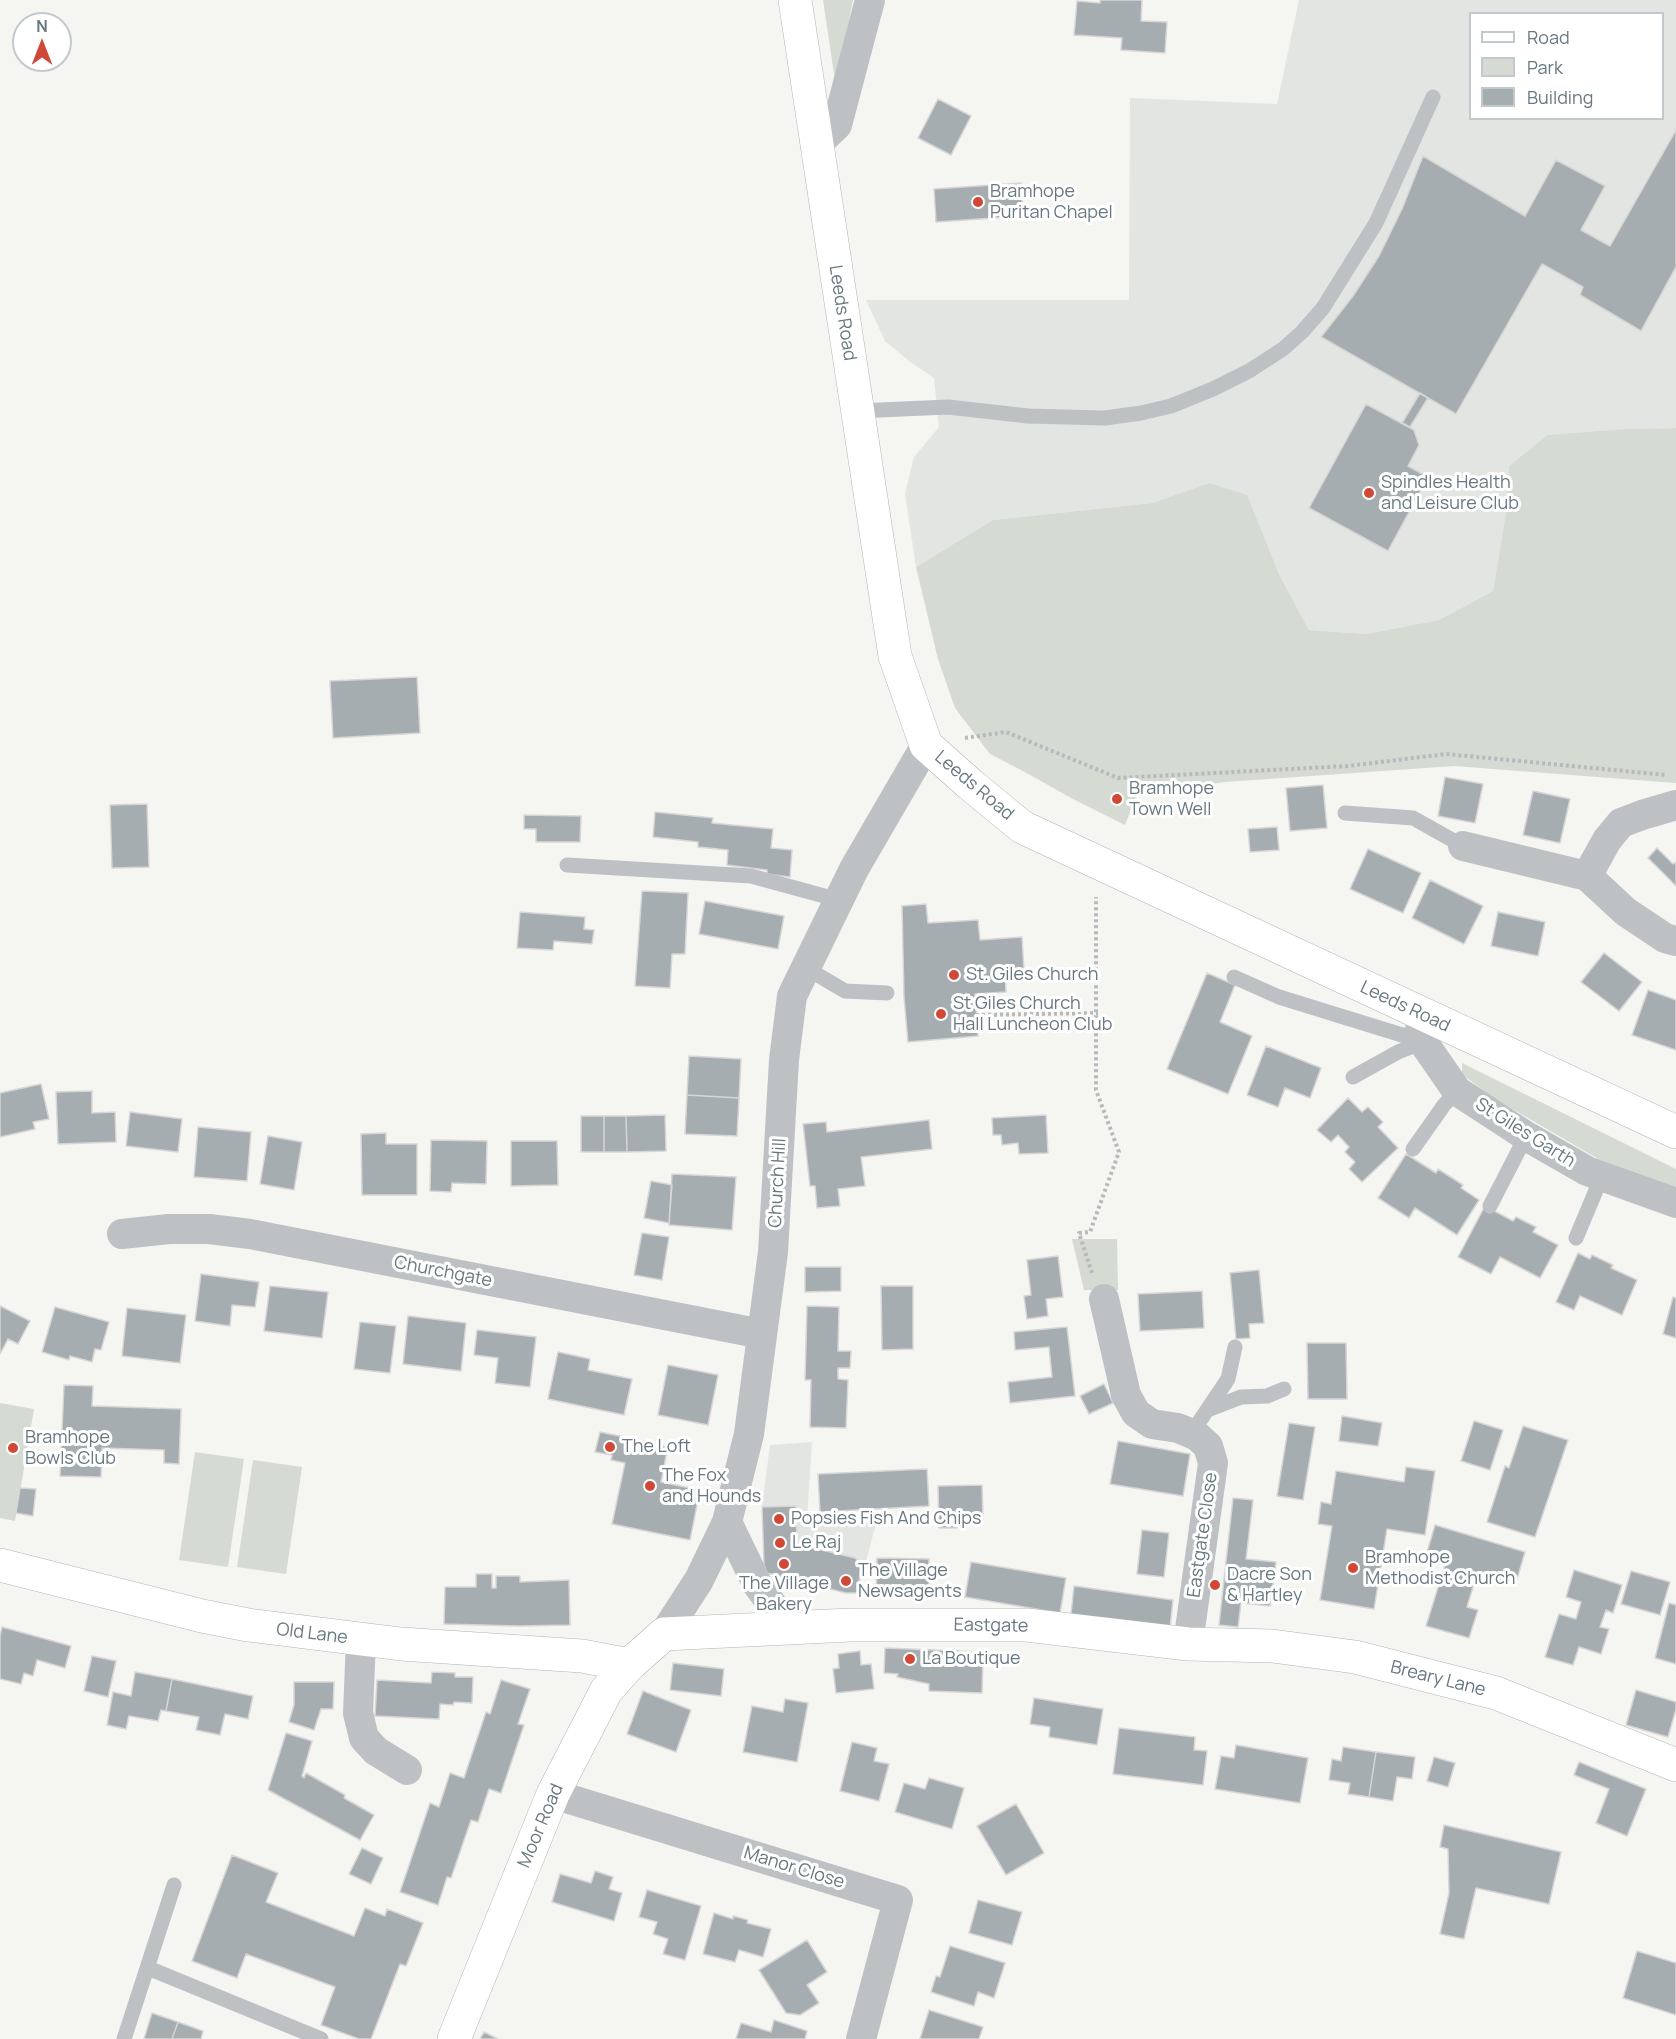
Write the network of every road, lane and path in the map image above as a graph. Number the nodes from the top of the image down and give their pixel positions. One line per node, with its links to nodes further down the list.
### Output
1 (795, 0): 4 (main road, Leeds Road)
2 (870, 0): 4 (street)
3 (1433, 98): 5 (lane)
4 (818, 143): 5 (main road, Leeds Road)
5 (857, 411): 6 (main road, Leeds Road)
6 (926, 745): 7 (path); 11 (main road, Leeds Road); 14 (street, Church Hill)
7 (1676, 773)
8 (1676, 806): 13 (street)
9 (1345, 813): 10 (lane)
10 (1462, 846): 13 (street)
11 (1097, 863): 19 (path); 21 (main road, Leeds Road)
12 (567, 866): 14 (lane)
13 (1587, 876): 15 (street)
14 (839, 900): 16 (street, Church Hill)
15 (1676, 941)
16 (806, 968): 18 (lane); 34 (street, Church Hill)
17 (1234, 977): 21 (lane)
18 (887, 993)
19 (1098, 1013): 20 (path); 32 (path)
20 (976, 1015)
21 (1421, 1030): 22 (lane); 23 (street, St Giles Garth); 24 (main road, Leeds Road)
22 (1353, 1077)
23 (1457, 1090): 25 (street, St Giles Garth); 26 (lane)
24 (1676, 1132)
25 (1526, 1136): 27 (street, St Giles Garth); 29 (lane)
26 (1413, 1149)
27 (1602, 1176): 28 (street, St Giles Garth); 31 (lane)
28 (1676, 1203)
29 (1490, 1206)
30 (122, 1234): 34 (street, Churchgate)
31 (1576, 1238)
32 (1080, 1241)
33 (1104, 1299): 38 (street)
34 (762, 1334): 39 (street, Church Hill)
35 (1235, 1347): 37 (lane)
36 (1284, 1389): 37 (lane)
37 (1209, 1409): 38 (lane)
38 (1191, 1434): 44 (street, Eastgate Close)
39 (727, 1522): 41 (street); 42 (street, Church Hill)
40 (0, 1565): 43 (main road, Old Lane)
41 (794, 1628): 42 (main road, Eastgate); 44 (main road, Eastgate)
42 (664, 1634): 45 (main road, Moor Road)
43 (361, 1640): 45 (main road, Old Lane); 47 (street)
44 (1188, 1644): 46 (main road, Breary Lane)
45 (630, 1665): 48 (main road, Moor Road)
46 (1676, 1765)
47 (407, 1770)
48 (553, 1794): 53 (main road, Moor Road); 54 (street, Manor Close)
49 (174, 1885): 50 (lane)
50 (148, 1968): 51 (lane); 52 (lane)
51 (124, 2039)
52 (321, 2039)
53 (454, 2039)
54 (861, 2039)

